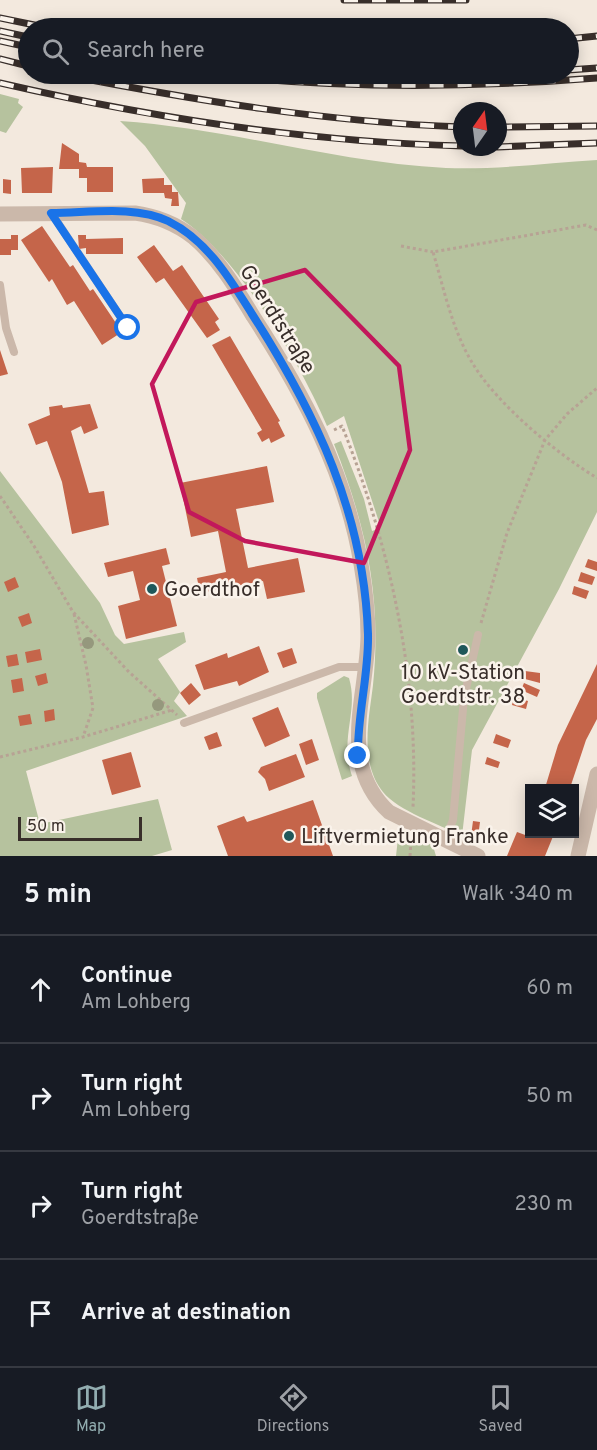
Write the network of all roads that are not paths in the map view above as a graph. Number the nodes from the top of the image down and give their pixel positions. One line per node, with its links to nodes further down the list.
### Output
1 (51, 213): 2 (street, Goerdtstraße); 4 (lane); 7 (street, Goerdtstraße)
2 (0, 214)
3 (0, 285): 5 (lane)
4 (128, 328)
5 (14, 352)
6 (478, 635): 10 (lane)
7 (365, 667): 8 (lane); 10 (street, Goerdtstraße)
8 (184, 723)
9 (597, 774): 13 (street)
10 (445, 840): 11 (street, Goerdtstraße)
11 (458, 852): 12 (street, Goerdtstraße)
12 (478, 856)
13 (578, 856)

